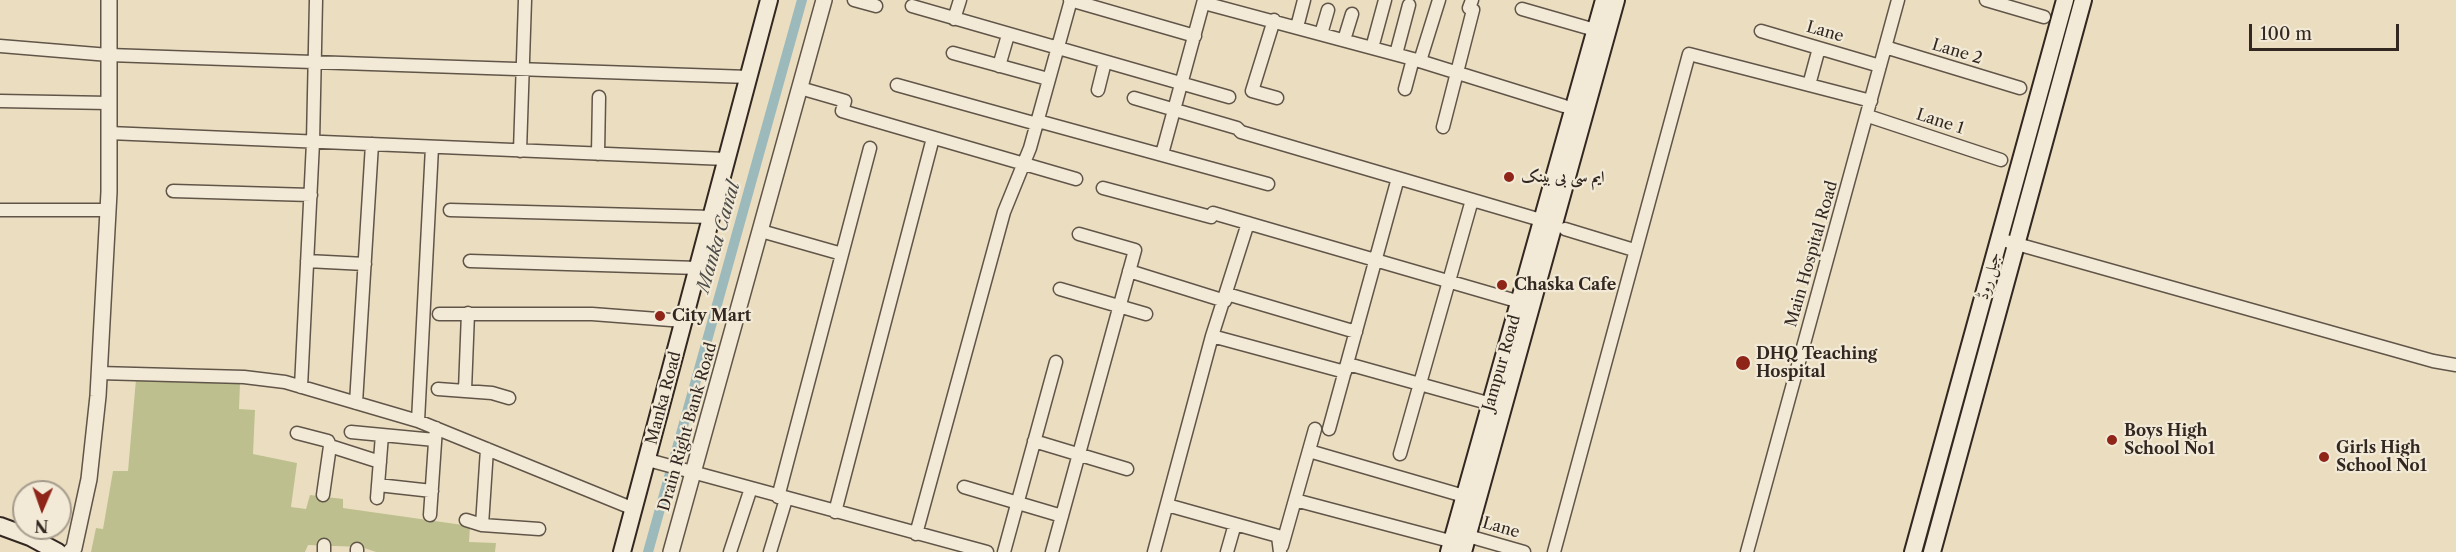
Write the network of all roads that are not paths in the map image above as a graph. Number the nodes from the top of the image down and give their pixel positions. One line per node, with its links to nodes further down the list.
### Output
1 (109, 0): 43 (street)
2 (316, 0): 45 (street)
3 (525, 0): 49 (street)
4 (769, 0): 51 (main road, Manka Road)
5 (824, 0): 56 (street, Drain Right Bank Road)
6 (854, 0): 21 (street)
7 (960, 0): 27 (street)
8 (1071, 0): 34 (street); 40 (street)
9 (1304, 0): 29 (street)
10 (1385, 0): 38 (street)
11 (1439, 0): 44 (street)
12 (1472, 0): 50 (street)
13 (1604, 0): 30 (main road, Jampur Road)
14 (1616, 0): 169 (main road, Jampur Road)
15 (1898, 0): 37 (street, Main Hospital Road)
16 (1986, 0): 26 (street)
17 (2065, 0): 100 (main road, جیل روڈ)
18 (2083, 0): 100 (main road, جیل روڈ)
19 (1204, 2): 28 (street); 34 (street)
20 (1409, 5): 42 (street)
21 (876, 6)
22 (912, 6): 27 (street)
23 (1522, 9): 30 (street)
24 (1328, 10): 32 (street)
25 (1352, 14): 35 (street)
26 (2044, 17)
27 (954, 19): 33 (street)
28 (1274, 21): 29 (street); 63 (street)
29 (1297, 27): 32 (street)
30 (1595, 30): 153 (main road, Jampur Road)
31 (1761, 30): 39 (street, Lane)
32 (1321, 34): 35 (street)
33 (1008, 35): 40 (street); 47 (street)
34 (1195, 36): 53 (street)
35 (1344, 40): 38 (street)
36 (0, 46): 43 (street)
37 (1885, 47): 48 (street, Main Hospital Road); 57 (street, Lane 2)
38 (1372, 48): 42 (street)
39 (1819, 48): 48 (street, Lane); 55 (street)
40 (1056, 49): 46 (street); 52 (street)
41 (953, 53): 47 (street)
42 (1396, 54): 44 (street)
43 (109, 55): 45 (street); 66 (street)
44 (1417, 60): 50 (street); 58 (street)
45 (314, 62): 49 (street); 74 (street)
46 (1105, 62): 53 (street); 59 (street)
47 (999, 66): 52 (street)
48 (1880, 66): 65 (street, Main Hospital Road)
49 (523, 69): 51 (street); 78 (street)
50 (1456, 73): 67 (street); 71 (street)
51 (749, 76): 81 (main road, Manka Road)
52 (1048, 79): 70 (street)
53 (1182, 83): 61 (street); 68 (street)
54 (897, 85): 70 (street)
55 (1809, 85): 65 (street); 101 (street)
56 (800, 88): 73 (street); 98 (street, Drain Right Bank Road)
57 (2020, 88)
58 (1405, 89)
59 (1098, 90)
60 (600, 97): 79 (street)
61 (1229, 97)
62 (1134, 98): 68 (street)
63 (1277, 98)
64 (0, 101): 66 (street)
65 (1872, 101): 69 (street, Main Hospital Road)
66 (109, 103): 72 (street)
67 (1564, 106)
68 (1175, 109): 80 (street); 84 (street)
69 (1868, 116): 82 (street, Lane 1); 185 (street, Main Hospital Road)
70 (1037, 122): 80 (street); 83 (street)
71 (1443, 127)
72 (109, 134): 74 (street); 92 (street)
73 (933, 138): 83 (street); 160 (street)
74 (313, 142): 75 (street); 89 (street)
75 (372, 144): 76 (street); 106 (street)
76 (432, 147): 78 (street); 131 (street)
77 (870, 148): 102 (street)
78 (520, 150): 79 (street)
79 (597, 154): 81 (street)
80 (1162, 154): 86 (street)
81 (726, 159): 94 (main road, Manka Road)
82 (2001, 159)
83 (1024, 163): 85 (street); 168 (street)
84 (1398, 178): 90 (street); 103 (street)
85 (1076, 179)
86 (1268, 184)
87 (1103, 188): 96 (street)
88 (173, 191): 89 (street)
89 (311, 195): 104 (street)
90 (1472, 200): 95 (street); 109 (street)
91 (0, 210): 92 (street)
92 (108, 210): 123 (street)
93 (450, 210): 94 (street)
94 (712, 217): 107 (main road, Manka Road)
95 (1534, 218)
96 (1248, 223): 103 (street); 111 (street)
97 (1564, 229): 101 (street)
98 (761, 231): 102 (street); 147 (street, Drain Right Bank Road)
99 (1079, 234): 108 (street)
100 (2007, 241): 121 (street); 186 (main road, جیل روڈ); 187 (main road, جیل روڈ)
101 (1634, 250): 184 (street)
102 (842, 254): 155 (street)
103 (1374, 259): 109 (street); 118 (street)
104 (307, 261): 106 (street); 125 (street)
105 (470, 261): 107 (street)
106 (365, 264): 130 (street)
107 (698, 268): 117 (main road, Manka Road)
108 (1129, 271): 111 (street); 113 (street)
109 (1448, 281): 112 (street); 124 (street)
110 (1060, 289): 113 (street)
111 (1226, 297): 118 (street); 119 (street)
112 (1513, 300)
113 (1118, 306): 116 (street); 142 (street)
114 (468, 313): 115 (street); 117 (street); 127 (street)
115 (439, 314)
116 (1146, 314)
117 (684, 321): 144 (main road, Manka Road)
118 (1356, 332): 122 (street)
119 (1212, 336): 122 (street); 158 (street)
120 (1056, 362): 138 (street)
121 (2456, 365)
122 (1347, 368): 124 (street); 133 (street)
123 (99, 373): 125 (street); 172 (street)
124 (1420, 383): 129 (street); 143 (street)
125 (301, 387): 130 (street)
126 (438, 389): 127 (street)
127 (465, 390): 128 (street)
128 (509, 398)
129 (1484, 402)
130 (356, 403): 131 (street)
131 (418, 421): 136 (street)
132 (1315, 429): 141 (street)
133 (1329, 429)
134 (351, 432): 137 (street)
135 (297, 433): 139 (street)
136 (435, 434): 137 (street); 140 (street); 151 (street)
137 (382, 435): 145 (street)
138 (1034, 441): 142 (street); 157 (street)
139 (330, 446): 145 (street); 152 (street)
140 (487, 449): 159 (street); 165 (street)
141 (1309, 451): 153 (street); 156 (street)
142 (1078, 454): 146 (street); 162 (street)
143 (1400, 454)
144 (656, 461): 147 (street); 159 (main road, Manka Road)
145 (380, 462): 148 (street)
146 (1127, 469)
147 (696, 471): 150 (street); 174 (street, Drain Right Bank Road)
148 (378, 484): 151 (street); 154 (street)
149 (964, 487): 157 (street)
150 (751, 488): 155 (street); 175 (street)
151 (432, 491): 161 (street)
152 (323, 495)
153 (1464, 496): 169 (main road, Jampur Road)
154 (377, 498)
155 (782, 498): 160 (street); 176 (street)
156 (1294, 500): 169 (street, Lane); 182 (street)
157 (1018, 502): 162 (street); 178 (street)
158 (1167, 505): 164 (street); 180 (street)
159 (634, 509): 173 (main road, Manka Road)
160 (835, 512): 168 (street)
161 (430, 515)
162 (1062, 516): 179 (street)
163 (466, 520): 165 (street)
164 (1235, 524): 181 (street); 182 (street)
165 (482, 525): 167 (street)
166 (0, 526): 171 (main road)
167 (538, 529)
168 (916, 534): 170 (street)
169 (1458, 545): 183 (street, Lane)
170 (945, 547): 177 (street)
171 (58, 552)
172 (70, 552)
173 (622, 552)
174 (671, 552)
175 (730, 552)
176 (770, 552)
177 (987, 552)
178 (1004, 552)
179 (1052, 552)
180 (1154, 552)
181 (1227, 552)
182 (1280, 552)
183 (1524, 552)
184 (1554, 552)
185 (1747, 552)
186 (1913, 552)
187 (1932, 552)

